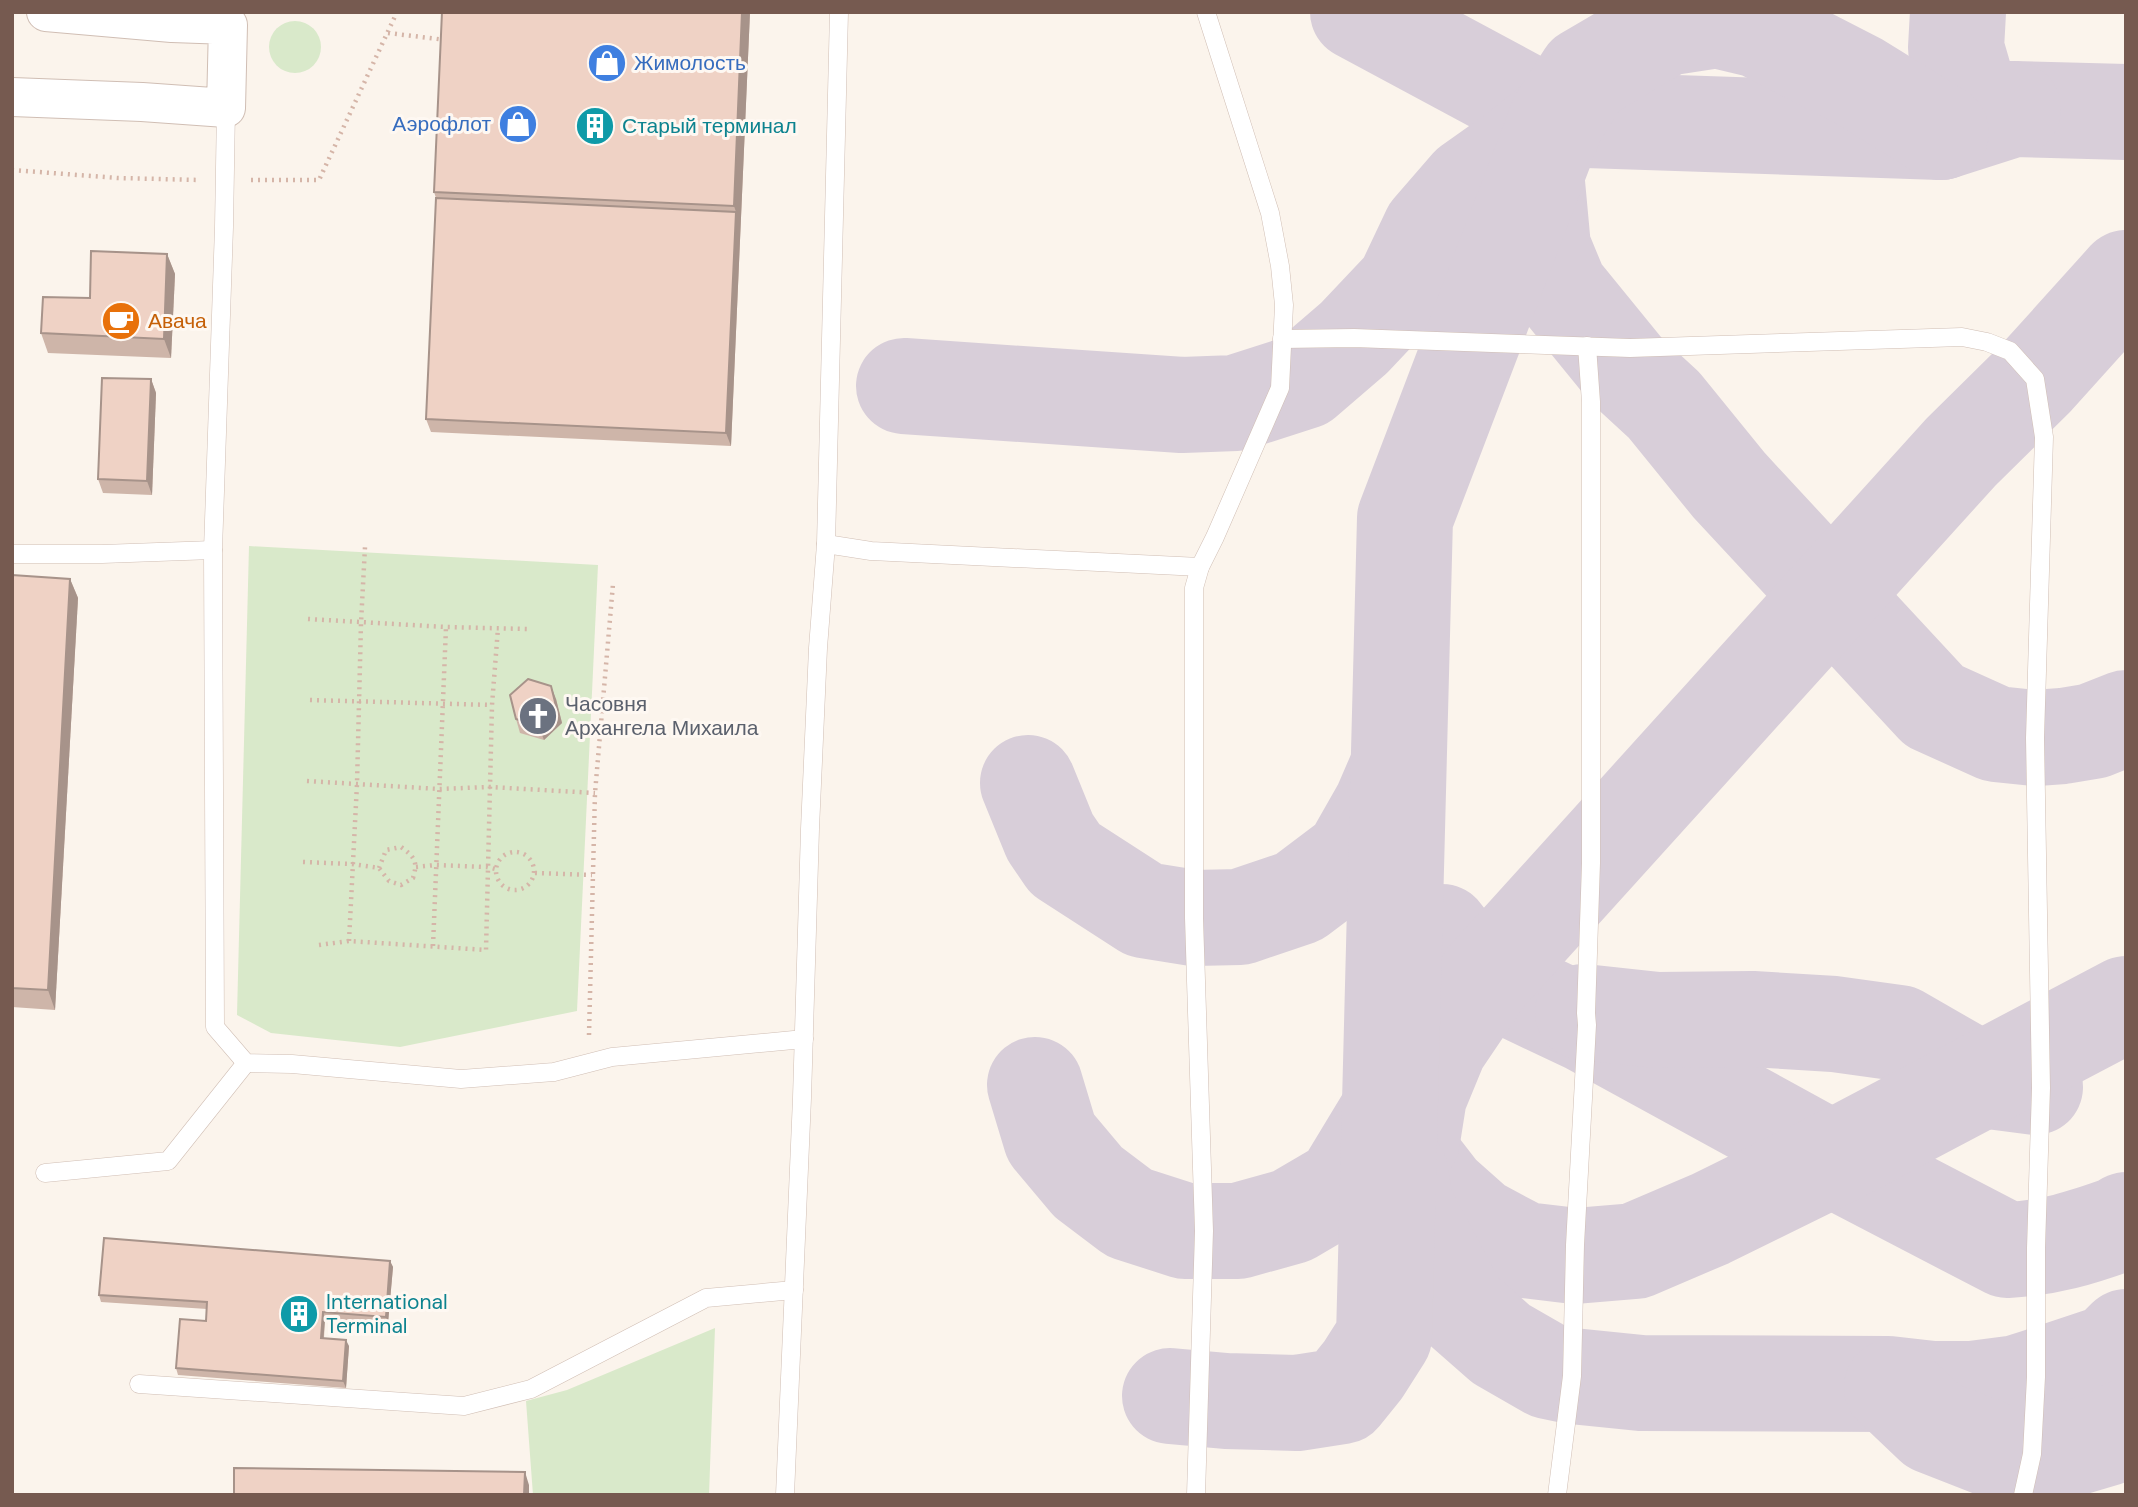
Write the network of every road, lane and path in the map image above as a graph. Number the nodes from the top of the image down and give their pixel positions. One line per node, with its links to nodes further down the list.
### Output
1 (46, 12): 8 (street)
2 (397, 12): 5 (path)
3 (839, 12): 13 (lane)
4 (1206, 12): 11 (lane)
5 (388, 33): 6 (path); 10 (path)
6 (448, 40)
7 (12, 97): 8 (street)
8 (226, 108): 10 (lane)
9 (12, 170): 10 (path)
10 (223, 180): 15 (lane)
11 (1282, 339): 12 (lane); 17 (lane)
12 (1587, 346): 53 (lane); 54 (lane)
13 (826, 544): 17 (lane); 45 (lane)
14 (365, 547): 20 (path)
15 (213, 550): 16 (lane); 46 (lane)
16 (12, 554)
17 (1200, 567): 52 (lane)
18 (613, 584): 32 (path)
19 (308, 619): 20 (path)
20 (361, 623): 21 (path); 25 (path)
21 (446, 626): 22 (path); 26 (path)
22 (498, 628): 23 (path); 27 (path)
23 (527, 629)
24 (310, 700): 25 (path)
25 (359, 702): 26 (path); 29 (path)
26 (442, 703): 27 (path); 31 (path)
27 (492, 705): 30 (path)
28 (307, 780): 29 (path)
29 (357, 784): 31 (path); 34 (path)
30 (490, 787): 31 (path); 32 (path); 37 (path)
31 (439, 789): 35 (path)
32 (595, 793): 41 (path)
33 (303, 862): 34 (path)
34 (352, 864): 38 (path); 42 (path)
35 (436, 866): 36 (path); 37 (path); 44 (path)
36 (416, 867): 38 (path); 38 (path)
37 (487, 867): 39 (path); 44 (path)
38 (379, 868)
39 (495, 869): 40 (path); 40 (path)
40 (535, 873): 41 (path)
41 (592, 875): 47 (path)
42 (349, 941): 43 (path); 44 (path)
43 (319, 945)
44 (433, 946)
45 (804, 1039): 47 (lane); 49 (lane)
46 (246, 1063): 47 (lane); 48 (lane)
47 (591, 1064)
48 (45, 1173)
49 (794, 1290): 50 (lane); 51 (lane)
50 (139, 1384)
51 (785, 1495)
52 (1196, 1495)
53 (1557, 1495)
54 (2023, 1495)

